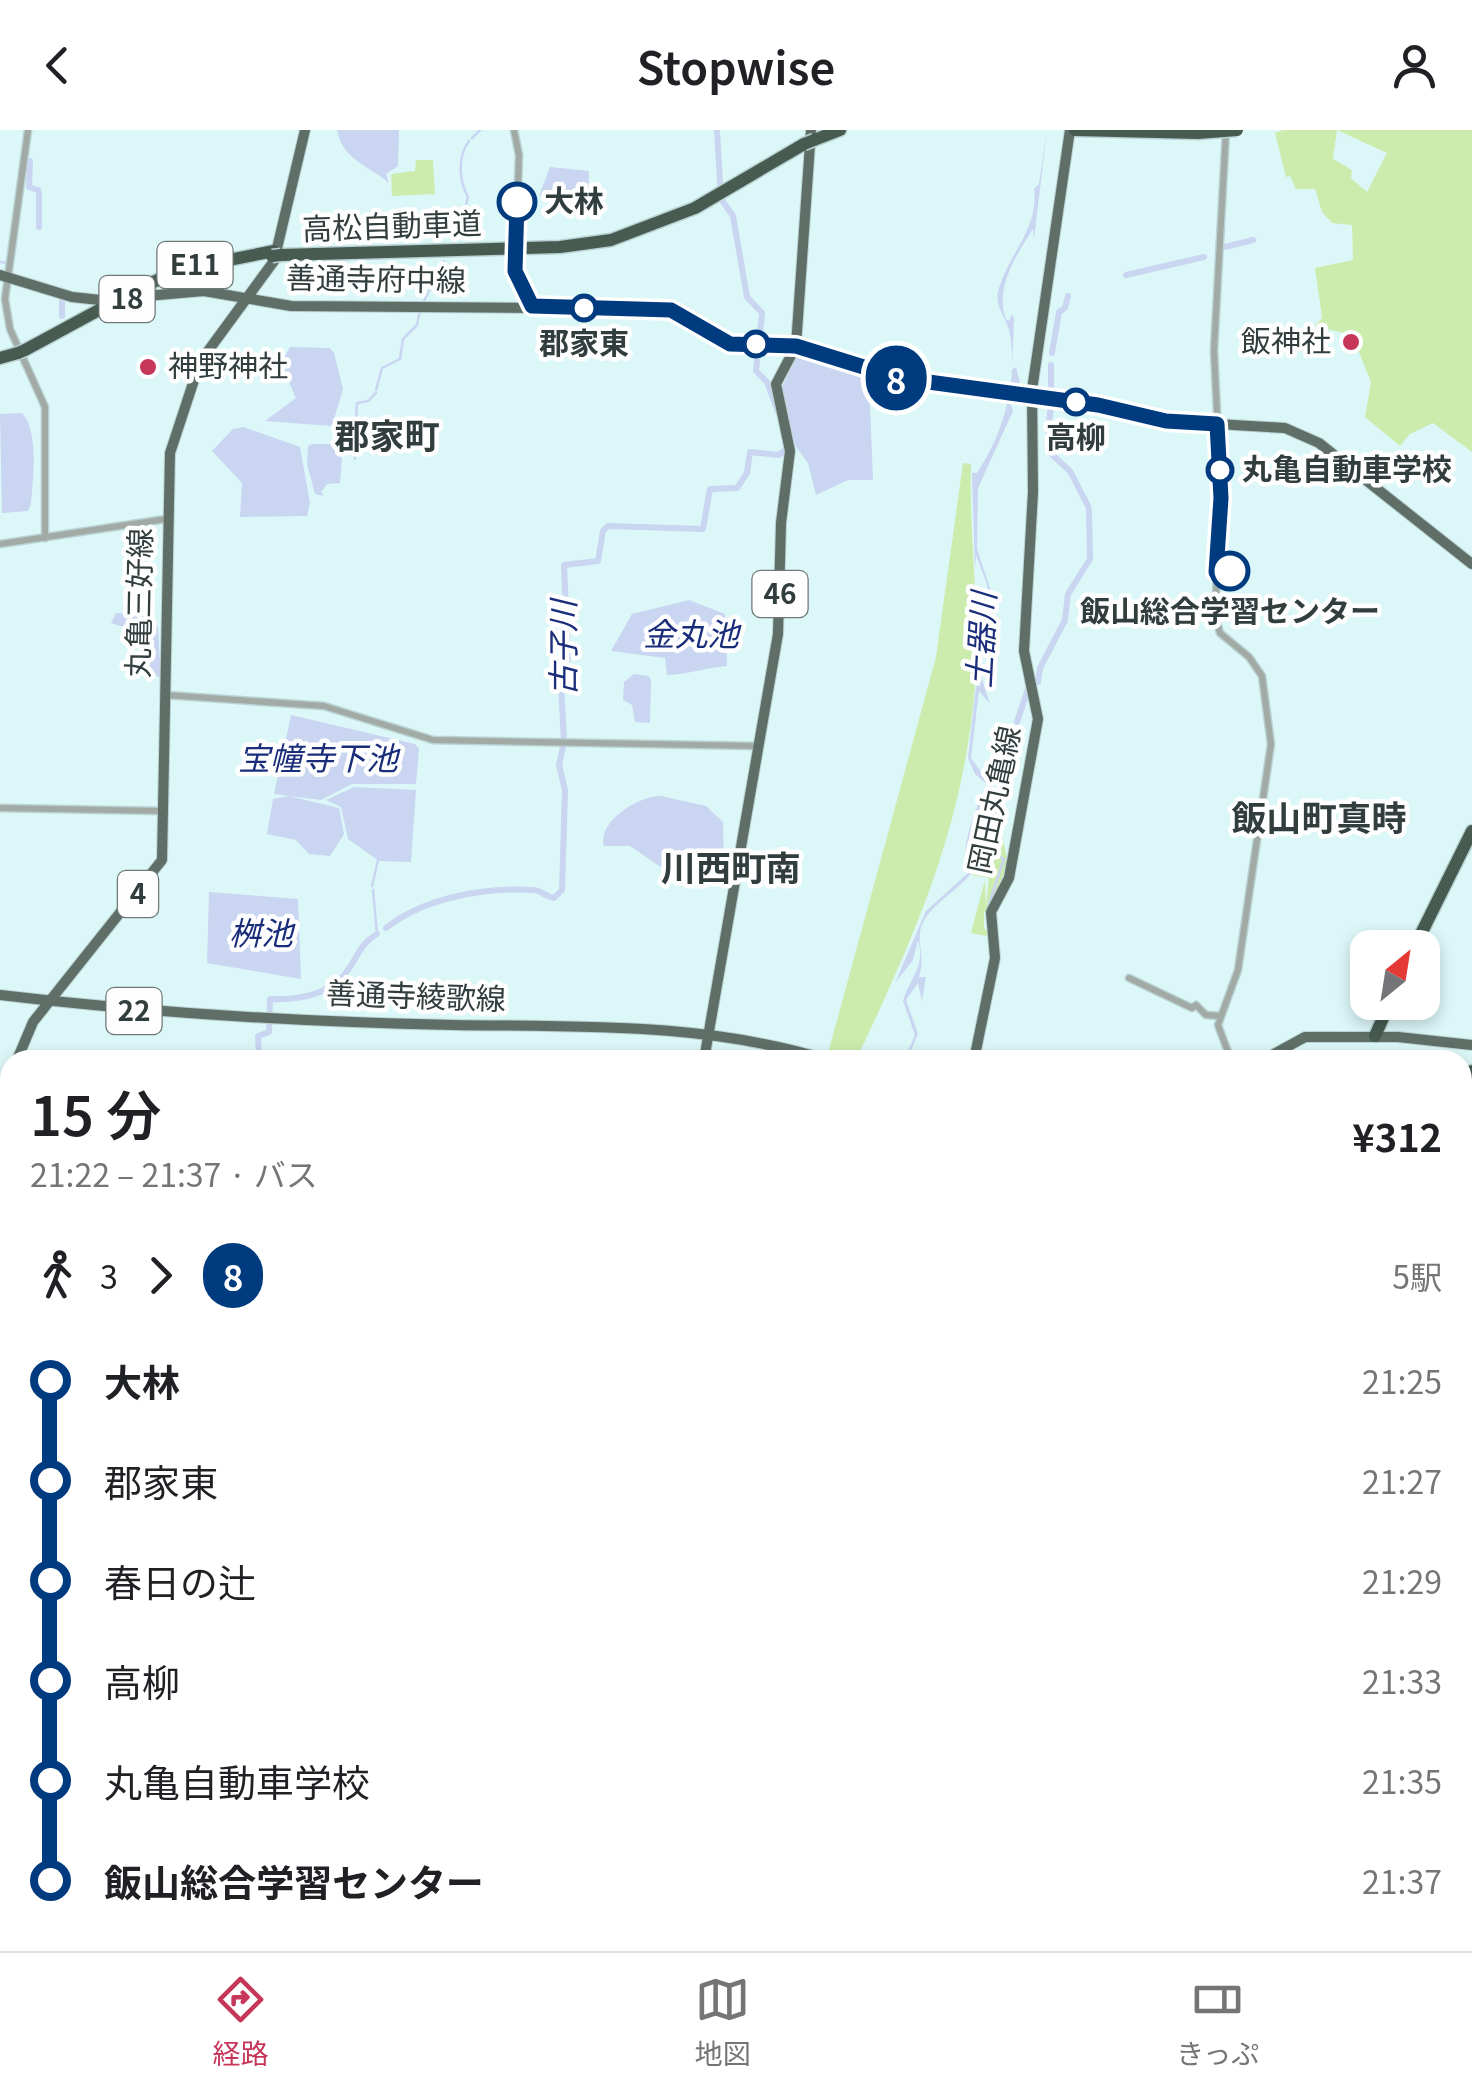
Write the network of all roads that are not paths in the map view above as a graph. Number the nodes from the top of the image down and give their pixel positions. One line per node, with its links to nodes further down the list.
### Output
1 (28, 130): 12 (street)
2 (306, 130): 13 (main road, 丸亀三好線 / 4)
3 (514, 130): 10 (street)
4 (830, 130): 9 (highway, 高松自動車道 / E11)
5 (840, 130): 9 (highway, 高松自動車道 / E11)
6 (1074, 130): 8 (highway, bridge); 17 (main road, 岡田丸亀線)
7 (1226, 130): 18 (street)
8 (1237, 130)
9 (809, 138): 15 (main road, 46); 16 (highway, 高松自動車道 / E11)
10 (516, 242)
11 (516, 251): 14 (street)
12 (4, 276): 13 (main road, 善通寺府中線 / 18); 20 (street)
13 (248, 298): 14 (main road, 善通寺府中線 / 18); 19 (main road, 丸亀三好線 / 4)
14 (532, 306): 15 (main road, 善通寺府中線 / 18)
15 (796, 346): 17 (main road, 善通寺府中線 / 18); 24 (main road, 46)
16 (0, 356)
17 (1029, 396): 18 (main road, 善通寺府中線 / 18); 40 (main road, 岡田丸亀線)
18 (1217, 424): 22 (main road, 善通寺府中線 / 18); 32 (street)
19 (166, 519): 20 (street); 23 (main road, 丸亀三好線 / 4)
20 (45, 538): 21 (street)
21 (0, 544)
22 (1472, 564)
23 (164, 695): 24 (street); 26 (main road, 丸亀三好線 / 4)
24 (759, 746): 34 (main road, 46)
25 (0, 808): 26 (street)
26 (164, 811): 31 (main road, 丸亀三好線 / 4)
27 (1472, 833): 28 (highway)
28 (1424, 930)
29 (1129, 978): 32 (street)
30 (0, 995): 31 (main road, 善通寺綾歌線 / 22)
31 (49, 1001): 34 (main road, 善通寺綾歌線 / 22); 37 (main road, 丸亀三好線 / 4)
32 (1221, 1016): 41 (street)
33 (1381, 1020): 35 (highway)
34 (711, 1036): 38 (main road, 46); 39 (main road, 善通寺綾歌線 / 22)
35 (1374, 1036): 36 (main road); 42 (main road)
36 (1472, 1045)
37 (20, 1050)
38 (707, 1050)
39 (797, 1050)
40 (976, 1050)
41 (1226, 1050)
42 (1281, 1050)

